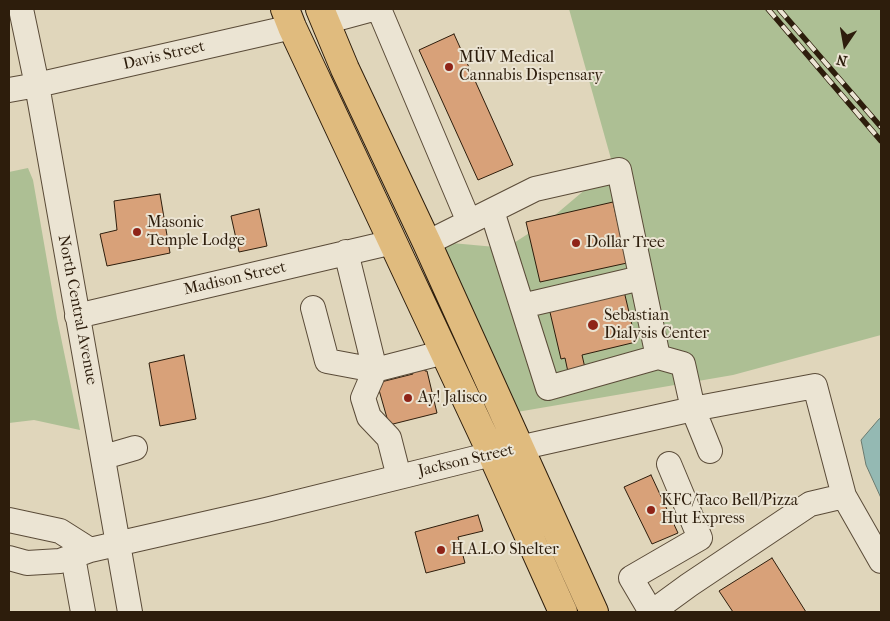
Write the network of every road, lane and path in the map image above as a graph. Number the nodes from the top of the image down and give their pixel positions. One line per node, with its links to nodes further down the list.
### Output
1 (20, 9): 5 (street, North Central Avenue)
2 (374, 9): 4 (street, Davis Street)
3 (379, 9): 9 (street)
4 (306, 15): 5 (street, Davis Street); 10 (main road); 11 (main road)
5 (37, 85): 6 (street, Davis Street); 7 (street, Davis Street); 16 (street, North Central Avenue)
6 (9, 90)
7 (9, 105)
8 (492, 211): 9 (street); 13 (street); 14 (street)
9 (469, 222): 11 (street)
10 (393, 242): 12 (street, Madison Street); 17 (main road)
11 (427, 243): 22 (main road)
12 (346, 252): 16 (street, Madison Street); 19 (street)
13 (642, 278): 14 (street); 18 (street)
14 (522, 306): 18 (street)
15 (313, 308): 19 (street)
16 (77, 316): 25 (street, North Central Avenue)
17 (444, 352): 19 (street); 24 (main road)
18 (658, 357): 20 (street)
19 (376, 370): 27 (street)
20 (693, 408): 22 (street, Jackson Street); 23 (street); 28 (street, Jackson Street)
21 (135, 448): 25 (street)
22 (520, 448): 24 (street, Jackson Street); 37 (main road)
23 (710, 451)
24 (492, 454): 27 (street, Jackson Street); 36 (main road)
25 (104, 457): 30 (street, North Central Avenue)
26 (669, 464): 39 (street)
27 (399, 477): 30 (street, Jackson Street)
28 (844, 496): 33 (street); 39 (street)
29 (9, 520): 31 (street)
30 (119, 545): 31 (street, Jackson Street); 35 (street, North Central Avenue)
31 (82, 554): 32 (street, Jackson Street); 34 (street)
32 (9, 558)
33 (881, 561)
34 (83, 612)
35 (130, 612)
36 (563, 612)
37 (594, 612)
38 (632, 612): 39 (street)
39 (650, 612)

